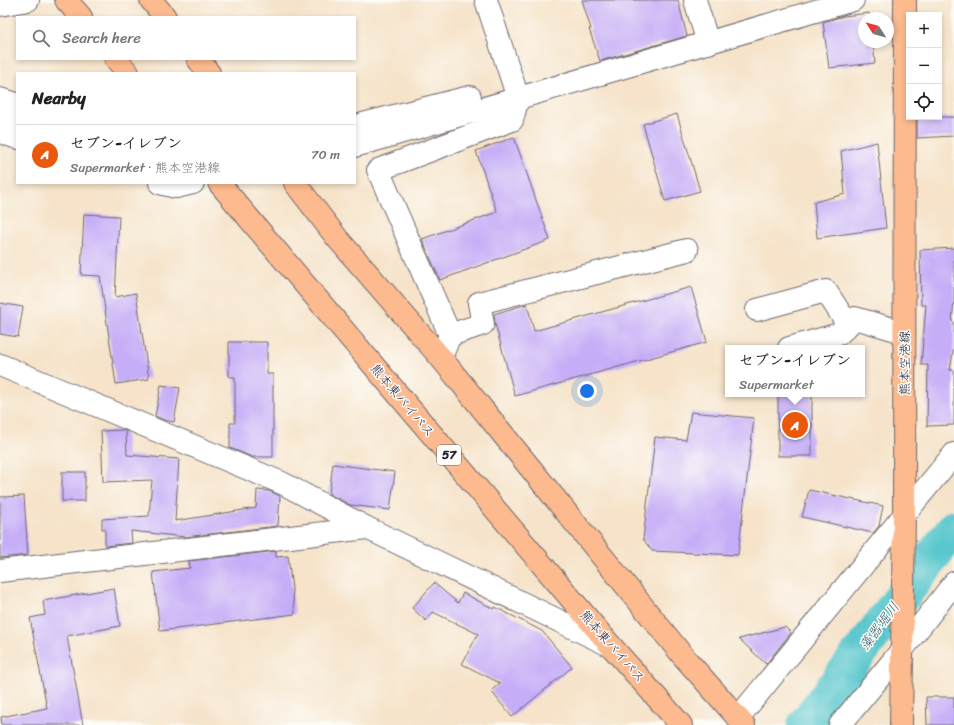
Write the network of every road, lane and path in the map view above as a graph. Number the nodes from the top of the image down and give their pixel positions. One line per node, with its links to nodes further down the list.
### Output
1 (28, 0): 8 (street)
2 (66, 0): 10 (main road)
3 (151, 0): 11 (main road)
4 (486, 0): 17 (street)
5 (694, 0): 12 (street)
6 (853, 0): 9 (street)
7 (905, 0): 33 (main road, 熊本空港線)
8 (0, 5)
9 (810, 6): 12 (street)
10 (80, 16)
11 (164, 16)
12 (708, 43): 17 (street)
13 (117, 60): 15 (main road)
14 (199, 60): 16 (main road)
15 (127, 72)
16 (208, 72)
17 (516, 92): 22 (street); 25 (street); 34 (street)
18 (0, 99): 19 (street)
19 (16, 104)
20 (0, 116): 21 (street)
21 (16, 121)
22 (356, 127)
23 (0, 132): 24 (street)
24 (16, 138)
25 (356, 146)
26 (165, 184): 27 (street)
27 (187, 184)
28 (220, 184): 45 (main road, 熊本東バイパス / 57)
29 (296, 184): 36 (main road)
30 (687, 250): 34 (street)
31 (757, 310): 32 (street)
32 (848, 325): 33 (street); 35 (street)
33 (904, 332): 40 (main road, 熊本空港線)
34 (450, 335): 36 (street)
35 (800, 345)
36 (441, 358): 46 (main road)
37 (0, 365): 38 (street)
38 (10, 374): 41 (street)
39 (954, 454): 40 (street)
40 (903, 524): 44 (main road, 熊本空港線); 46 (street)
41 (367, 528): 42 (street); 45 (street)
42 (0, 571)
43 (954, 583): 44 (street)
44 (902, 643): 48 (street); 49 (main road, 熊本空港線)
45 (611, 646): 47 (main road, 熊本東バイパス / 57)
46 (741, 722)
47 (681, 725)
48 (840, 725)
49 (901, 725)

